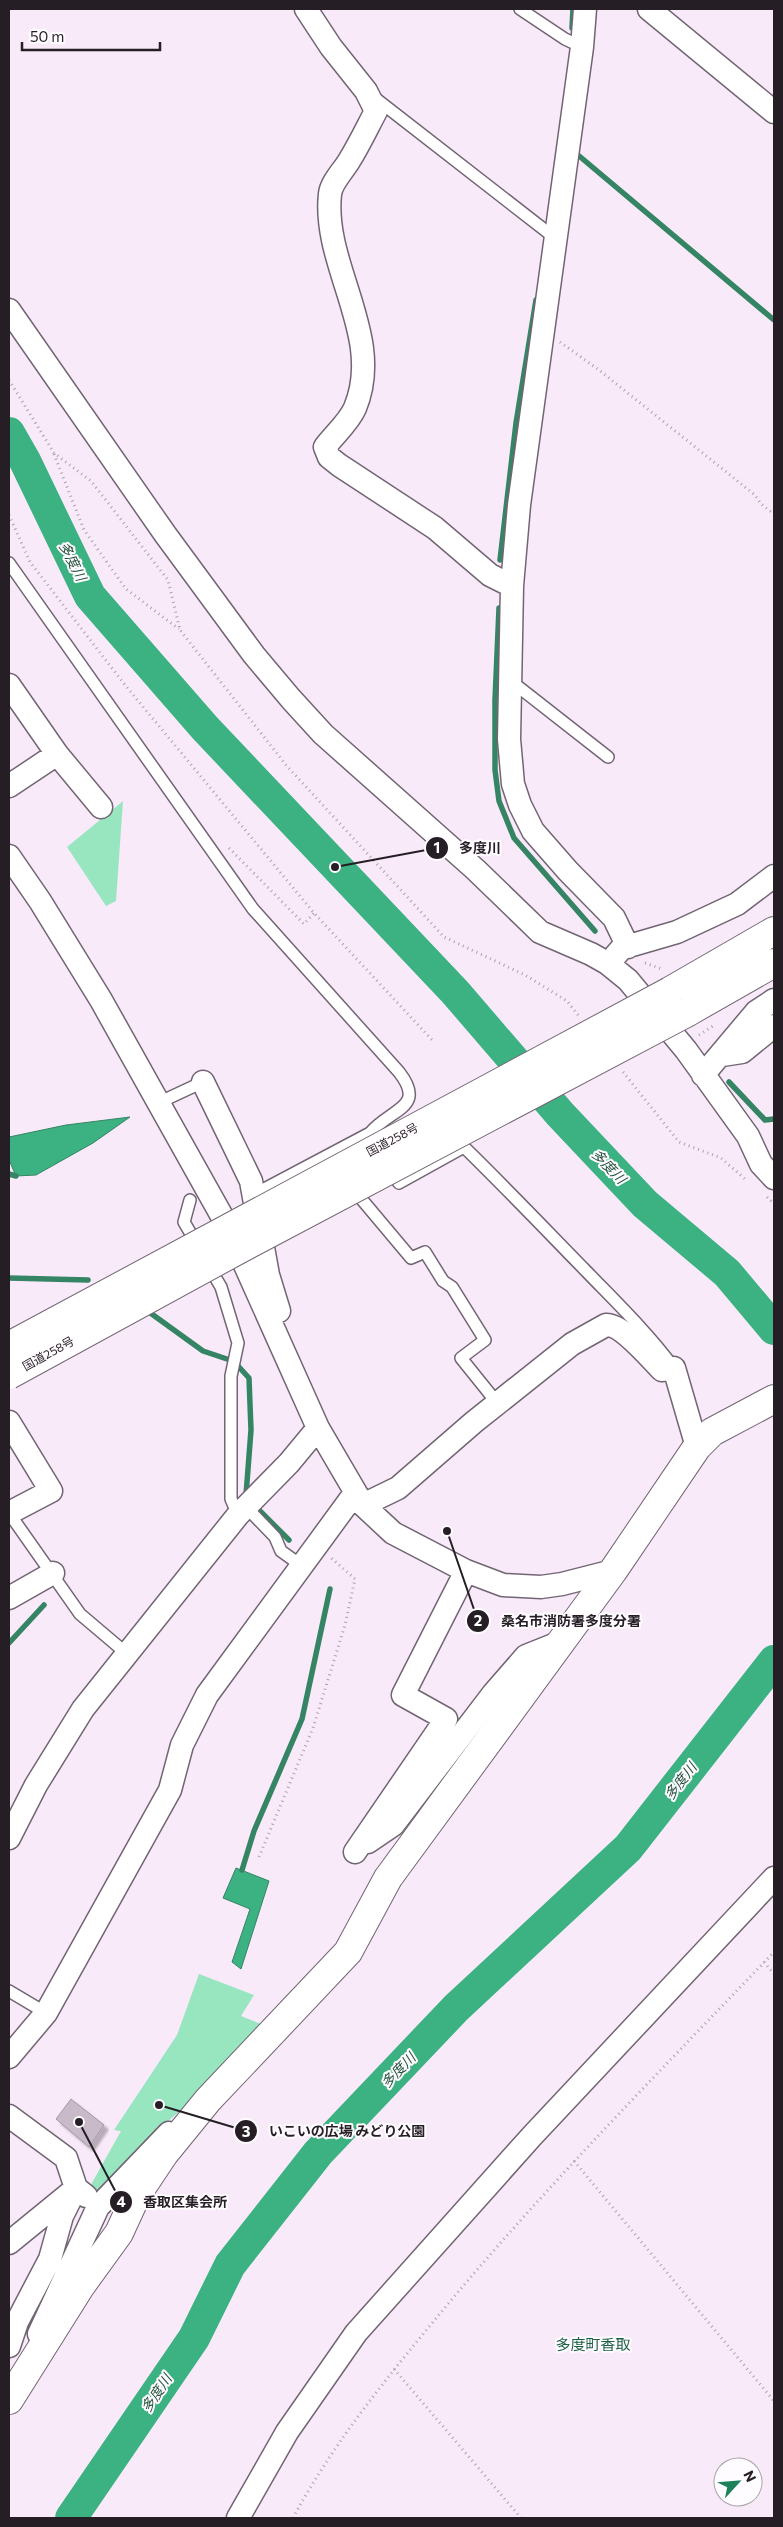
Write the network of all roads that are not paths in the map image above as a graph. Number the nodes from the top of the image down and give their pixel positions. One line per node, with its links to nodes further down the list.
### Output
1 (306, 9): 6 (street)
2 (520, 9): 5 (lane)
3 (585, 9): 5 (street)
4 (649, 9): 7 (street)
5 (582, 46): 8 (street)
6 (366, 91): 8 (lane); 11 (street)
7 (774, 112)
8 (556, 238): 11 (street)
9 (9, 310): 22 (street)
10 (9, 563): 30 (lane)
11 (512, 586): 12 (street)
12 (511, 681): 15 (lane); 21 (street)
13 (9, 685): 14 (street)
14 (57, 754): 16 (street); 17 (street)
15 (608, 757)
16 (9, 786)
17 (101, 807)
18 (10, 860): 29 (street)
19 (774, 876): 21 (street)
20 (774, 931): 35 (main road, 国道258号, bridge)
21 (634, 954): 22 (street)
22 (607, 963): 27 (street)
23 (774, 963): 35 (main road, 国道258号, bridge)
24 (774, 1000): 26 (street)
25 (774, 1026): 26 (street)
26 (721, 1055): 27 (street)
27 (703, 1074): 32 (street)
28 (203, 1082): 29 (lane); 33 (street)
29 (158, 1104): 35 (street)
30 (370, 1133): 31 (lane); 38 (lane)
31 (325, 1157): 33 (lane); 41 (lane)
32 (769, 1186)
33 (253, 1195): 36 (street)
34 (190, 1200): 46 (lane)
35 (233, 1238): 36 (street); 37 (main road, 国道258号, bridge); 39 (main road, 国道258号, bridge)
36 (274, 1328): 43 (street)
37 (9, 1346)
38 (674, 1368): 41 (street); 44 (street)
39 (9, 1375)
40 (774, 1399): 44 (main road)
41 (498, 1404): 45 (street)
42 (9, 1422): 47 (street)
43 (318, 1428): 45 (street); 46 (street)
44 (704, 1439): 50 (main road)
45 (359, 1499): 48 (street); 49 (street)
46 (242, 1511): 48 (lane); 54 (street)
47 (9, 1513): 51 (lane)
48 (302, 1566): 58 (street)
49 (466, 1570): 50 (street); 53 (street)
50 (613, 1571): 53 (main road)
51 (53, 1573): 52 (street); 54 (lane)
52 (9, 1598)
53 (561, 1642): 60 (main road)
54 (126, 1653): 55 (street)
55 (9, 1838)
56 (774, 1878): 69 (street)
57 (9, 1991): 58 (lane)
58 (46, 2013): 59 (street)
59 (9, 2056)
60 (202, 2108): 63 (street); 67 (main road)
61 (9, 2116): 62 (street)
62 (76, 2188): 63 (street); 64 (street); 65 (street)
63 (98, 2207): 67 (street)
64 (9, 2243)
65 (13, 2319): 66 (street)
66 (9, 2346)
67 (41, 2353): 68 (main road)
68 (9, 2400)
69 (238, 2518)

